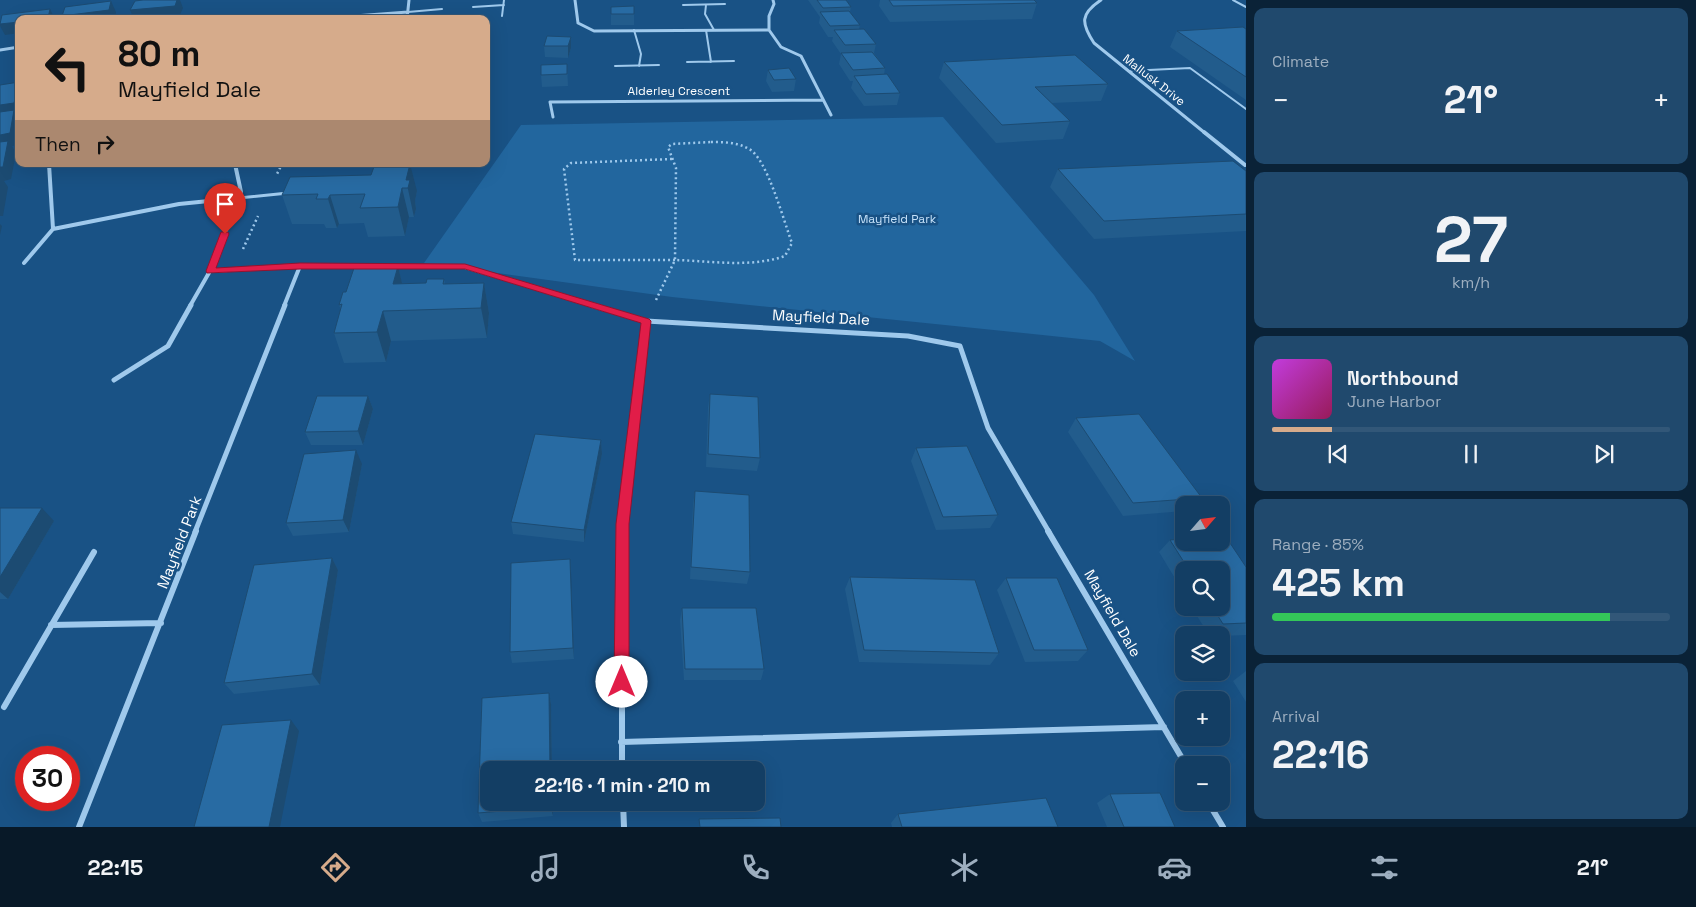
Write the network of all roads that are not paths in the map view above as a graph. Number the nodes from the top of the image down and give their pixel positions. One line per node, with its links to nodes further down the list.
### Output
1 (409, 0): 14 (street)
2 (504, 0): 8 (lane)
3 (575, 0): 18 (street)
4 (773, 0): 21 (street)
5 (1101, 0): 30 (street, Mallusk Drive)
6 (1233, 0): 12 (lane)
7 (725, 4): 9 (lane)
8 (504, 5): 11 (lane); 17 (lane)
9 (706, 5): 10 (lane); 20 (lane)
10 (683, 6)
11 (473, 7)
12 (1246, 7)
13 (442, 9): 14 (lane)
14 (408, 12): 15 (street); 16 (street)
15 (368, 15)
16 (408, 15)
17 (502, 16)
18 (634, 30): 19 (street); 29 (lane)
19 (706, 30): 20 (street); 26 (lane)
20 (714, 30): 21 (street)
21 (769, 30): 31 (street)
22 (15, 48): 23 (street)
23 (0, 50)
24 (734, 61): 26 (lane)
25 (687, 62): 26 (lane)
26 (711, 62)
27 (660, 65): 29 (lane)
28 (615, 66): 29 (lane)
29 (639, 66)
30 (1128, 71): 32 (lane); 35 (street, Mallusk Drive)
31 (823, 100): 33 (street); 34 (street, Alderley Crescent)
32 (1246, 109)
33 (831, 115)
34 (553, 117)
35 (1245, 165)
36 (49, 167): 40 (street)
37 (236, 167): 39 (street)
38 (296, 193): 39 (lane)
39 (239, 198): 40 (street); 43 (street)
40 (53, 230): 41 (street)
41 (24, 263)
42 (300, 266): 43 (street, Mayfield Dale); 44 (street, Mayfield Dale); 47 (street, Mayfield Park)
43 (210, 271): 45 (street)
44 (646, 321): 50 (street, Mayfield Dale); 51 (street)
45 (114, 380)
46 (94, 552): 48 (street)
47 (161, 623): 48 (street); 56 (street, Mayfield Park)
48 (51, 625): 49 (street)
49 (4, 707)
50 (1164, 727): 51 (street); 52 (street, Mayfield Dale)
51 (621, 742): 53 (street)
52 (1181, 756)
53 (622, 761)
54 (623, 811): 57 (street)
55 (1213, 811): 58 (street)
56 (80, 827)
57 (624, 827)
58 (1223, 827)

